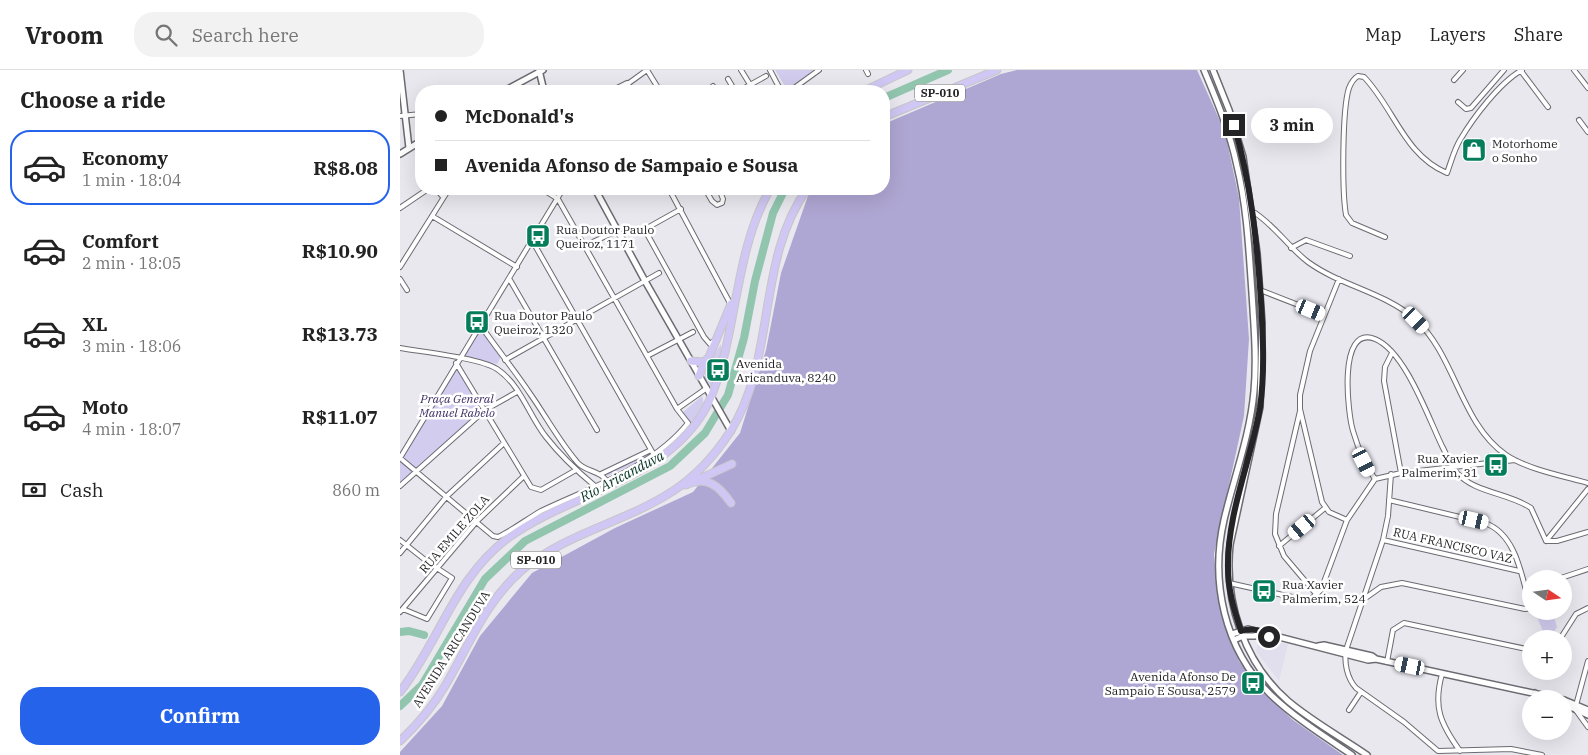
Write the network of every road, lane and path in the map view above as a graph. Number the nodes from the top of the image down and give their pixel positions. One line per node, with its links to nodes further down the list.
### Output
1 (400, 70): 31 (main road)
2 (647, 70): 17 (street); 21 (street)
3 (741, 70): 23 (street)
4 (819, 70): 25 (street)
5 (908, 70): 26 (highway, SP-010)
6 (997, 70): 30 (highway, SP-010)
7 (1204, 70): 139 (main road)
8 (1213, 70): 50 (main road)
9 (1463, 70): 16 (street)
10 (1504, 70): 28 (street)
11 (1521, 70): 29 (street); 53 (street)
12 (1574, 70): 27 (street)
13 (541, 71): 18 (main road); 19 (main road)
14 (769, 73): 23 (street); 24 (street)
15 (728, 79): 22 (street)
16 (1454, 80)
17 (629, 83): 20 (street)
18 (515, 85)
19 (543, 85)
20 (625, 85)
21 (655, 85)
22 (732, 85)
23 (750, 85)
24 (777, 85)
25 (798, 85)
26 (877, 85)
27 (1588, 88)
28 (1458, 102)
29 (1548, 107)
30 (890, 115)
31 (403, 116): 35 (main road)
32 (1579, 120): 33 (street)
33 (1588, 132)
34 (415, 144): 35 (main road)
35 (409, 148): 36 (main road)
36 (400, 154)
37 (419, 195): 48 (street)
38 (552, 195): 47 (street)
39 (560, 195): 47 (street)
40 (598, 195): 52 (main road)
41 (673, 195): 49 (street)
42 (708, 195): 43 (street)
43 (722, 195)
44 (767, 195): 65 (highway, AVENIDA ARICANDUVA / SP-010)
45 (803, 195): 91 (highway, AVENIDA ARICANDUVA / SP-010)
46 (443, 197): 51 (street)
47 (558, 199): 54 (street); 55 (street)
48 (400, 208)
49 (681, 209): 69 (street); 74 (street)
50 (1252, 211): 56 (street); 67 (main road)
51 (432, 216): 58 (street); 59 (street)
52 (617, 231): 55 (street); 64 (main road)
53 (1385, 237)
54 (533, 242): 58 (street); 71 (street)
55 (584, 246): 68 (street)
56 (1292, 248): 57 (street); 62 (street)
57 (1350, 256)
58 (517, 267): 63 (street)
59 (400, 268)
60 (659, 273): 64 (street)
61 (400, 279): 66 (street)
62 (1339, 279): 70 (street); 97 (street)
63 (510, 280): 72 (street); 75 (street)
64 (645, 281): 68 (street); 76 (main road)
65 (738, 288): 69 (highway); 87 (highway, AVENIDA ARICANDUVA / SP-010)
66 (407, 290)
67 (1260, 290): 70 (street); 132 (main road)
68 (613, 297): 71 (street); 79 (street)
69 (731, 305): 74 (highway)
70 (1324, 315): 89 (street)
71 (577, 319): 75 (street); 94 (street)
72 (481, 326): 80 (street); 81 (street)
73 (693, 332): 76 (street)
74 (719, 336): 83 (highway)
75 (544, 339): 80 (street); 92 (street)
76 (678, 340): 79 (street); 82 (main road)
77 (400, 348): 81 (street)
78 (1392, 353): 99 (street); 102 (street); 106 (street)
79 (647, 356): 88 (street)
80 (505, 360): 103 (street)
81 (458, 361): 86 (street); 90 (street); 96 (street)
82 (691, 361): 83 (highway); 84 (main road)
83 (704, 362): 84 (highway)
84 (699, 376): 85 (main road)
85 (707, 388): 87 (main road); 88 (street)
86 (518, 392): 90 (street); 100 (street)
87 (712, 397): 91 (main road); 148 (highway, AVENIDA ARICANDUVA / SP-010)
88 (677, 409): 95 (street)
89 (1300, 409): 117 (street); 125 (street)
90 (485, 410): 93 (street); 101 (street)
91 (729, 428): 113 (highway, AVENIDA ARICANDUVA / SP-010)
92 (597, 430)
93 (504, 443): 105 (street); 114 (street)
94 (651, 450): 95 (street); 103 (street)
95 (654, 455): 107 (street)
96 (400, 458): 101 (street)
97 (1515, 460): 99 (street); 109 (street)
98 (732, 464): 108 (highway)
99 (1453, 468): 102 (street); 123 (street)
100 (576, 470): 105 (street); 111 (street)
101 (417, 471): 110 (street); 114 (street)
102 (1401, 473): 104 (street)
103 (601, 474): 107 (street)
104 (1390, 474): 106 (street); 115 (street)
105 (524, 476): 118 (street, RUA EMILE ZOLA)
106 (1375, 479): 119 (street)
107 (606, 480): 111 (street)
108 (694, 481): 113 (highway); 116 (highway)
109 (1588, 484)
110 (400, 486)
111 (595, 486): 118 (street)
112 (1588, 489): 123 (street)
113 (672, 492): 157 (highway, AVENIDA ARICANDUVA / SP-010)
114 (446, 496): 118 (street); 124 (street)
115 (1389, 500): 122 (street); 129 (street)
116 (731, 503)
117 (1325, 508): 119 (street); 125 (street)
118 (477, 520): 127 (street, RUA EMILE ZOLA)
119 (1348, 520): 133 (street)
120 (1588, 532): 123 (street)
121 (400, 540): 124 (street)
122 (1383, 540): 129 (street, RUA FRANCISCO VAZ); 134 (street)
123 (1546, 540)
124 (406, 545): 126 (street); 127 (street)
125 (1279, 546): 133 (street)
126 (400, 553)
127 (437, 568): 137 (street, RUA EMILE ZOLA); 137 (street)
128 (1588, 569): 130 (street)
129 (1520, 571): 131 (street)
130 (1572, 574)
131 (1522, 578)
132 (1229, 583): 133 (street); 140 (main road)
133 (1317, 595)
134 (1362, 601): 135 (street); 143 (street)
135 (1522, 607)
136 (1588, 608): 138 (street)
137 (402, 611)
138 (1566, 630)
139 (1232, 634): 140 (main road); 141 (main road)
140 (1242, 634): 141 (main road); 143 (main road); 160 (main road)
141 (1234, 640): 159 (main road)
142 (1522, 648): 145 (street)
143 (1346, 652): 145 (main road); 149 (street)
144 (1588, 661): 152 (street)
145 (1387, 662): 146 (main road)
146 (1442, 674): 147 (main road); 158 (street)
147 (1522, 690)
148 (400, 692)
149 (1362, 692): 153 (street); 158 (street)
150 (1572, 705): 152 (main road)
151 (1572, 706): 152 (main road)
152 (1575, 707): 154 (main road); 155 (main road); 156 (street)
153 (1349, 710)
154 (1588, 710)
155 (1588, 715)
156 (1588, 727)
157 (400, 741)
158 (1460, 750): 161 (street)
159 (1352, 755)
160 (1367, 755)
161 (1542, 755)

